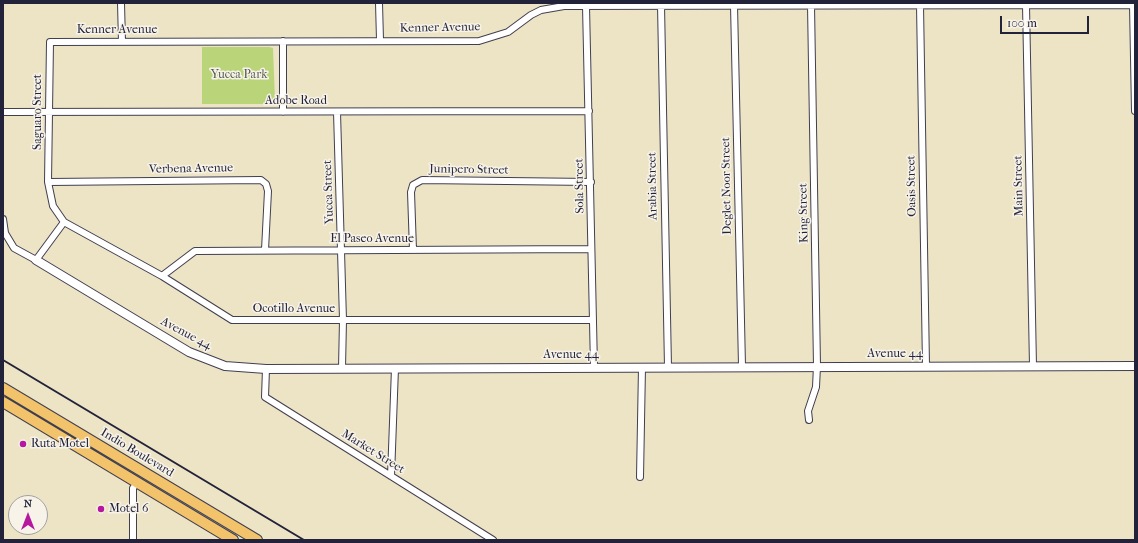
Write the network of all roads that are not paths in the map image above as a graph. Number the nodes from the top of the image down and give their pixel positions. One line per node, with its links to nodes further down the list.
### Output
1 (121, 3): 17 (street)
2 (379, 3): 14 (street)
3 (630, 4): 7 (street, Kenner Avenue); 13 (street, Kenner Avenue)
4 (722, 4): 7 (street, Kenner Avenue); 8 (street, Kenner Avenue)
5 (1100, 4): 11 (street, Kenner Avenue); 12 (street, Kenner Avenue)
6 (554, 5): 13 (street, Kenner Avenue); 14 (street, Kenner Avenue)
7 (661, 5): 43 (street, Arabia Street)
8 (734, 5): 9 (street, Kenner Avenue); 36 (street, Deglet Noor Street)
9 (811, 5): 10 (street, Kenner Avenue); 37 (street, King Street)
10 (920, 5): 11 (street, Kenner Avenue); 38 (street, Oasis Street)
11 (1026, 5): 39 (street, Main Street)
12 (1134, 5): 19 (street)
13 (586, 6): 18 (street, Sola Street)
14 (380, 40): 15 (street, Kenner Avenue)
15 (283, 41): 17 (street, Kenner Avenue); 22 (street)
16 (50, 42): 17 (street, Kenner Avenue); 21 (street, Saguaro Street)
17 (122, 42)
18 (589, 111): 23 (street, Adobe Road); 25 (street, Sola Street)
19 (1135, 111)
20 (3, 112): 21 (street, Adobe Road)
21 (50, 112): 22 (street, Adobe Road); 24 (street, Saguaro Street)
22 (283, 112): 23 (street, Adobe Road)
23 (337, 112): 30 (street, Yucca Street)
24 (48, 182): 27 (street, Ocotillo Avenue); 29 (street, Verbena Avenue)
25 (591, 182): 28 (street, Sola Street); 31 (street, Junipero Street)
26 (3, 219): 32 (street)
27 (64, 222): 32 (street); 33 (street, Ocotillo Avenue)
28 (591, 249): 31 (street, El Paseo Avenue); 35 (street, Sola Street)
29 (265, 250): 30 (street, El Paseo Avenue); 33 (street, El Paseo Avenue)
30 (341, 250): 31 (street, El Paseo Avenue); 34 (street, Yucca Street)
31 (413, 250)
32 (36, 260): 46 (street, Avenue 44)
33 (162, 276): 34 (street, Ocotillo Avenue)
34 (343, 320): 35 (street, Ocotillo Avenue); 44 (street, Yucca Street)
35 (593, 320): 41 (street, Sola Street)
36 (742, 366): 37 (street, Avenue 44); 43 (street, Avenue 44)
37 (817, 366): 38 (street, Avenue 44); 49 (street, King Street)
38 (926, 366): 39 (street, Avenue 44)
39 (1033, 366): 40 (street, Avenue 44)
40 (1135, 366)
41 (594, 367): 42 (street, Avenue 44); 45 (street, Avenue 44)
42 (642, 367): 43 (street, Avenue 44); 53 (street)
43 (668, 367)
44 (342, 368): 45 (street, Avenue 44); 46 (street, Avenue 44)
45 (395, 368): 52 (street)
46 (266, 369): 52 (street, Market Street)
47 (3, 388): 50 (main road, Indio Boulevard)
48 (4, 400): 50 (main road); 54 (main road)
49 (809, 420)
50 (66, 425): 51 (main road, Indio Boulevard)
51 (126, 462): 54 (main road); 55 (main road, Indio Boulevard)
52 (391, 476): 59 (street, Market Street)
53 (640, 477)
54 (137, 483): 55 (main road); 56 (street); 57 (main road)
55 (195, 503): 58 (main road, Indio Boulevard)
56 (133, 540)
57 (233, 540)
58 (257, 540)
59 (493, 540)

